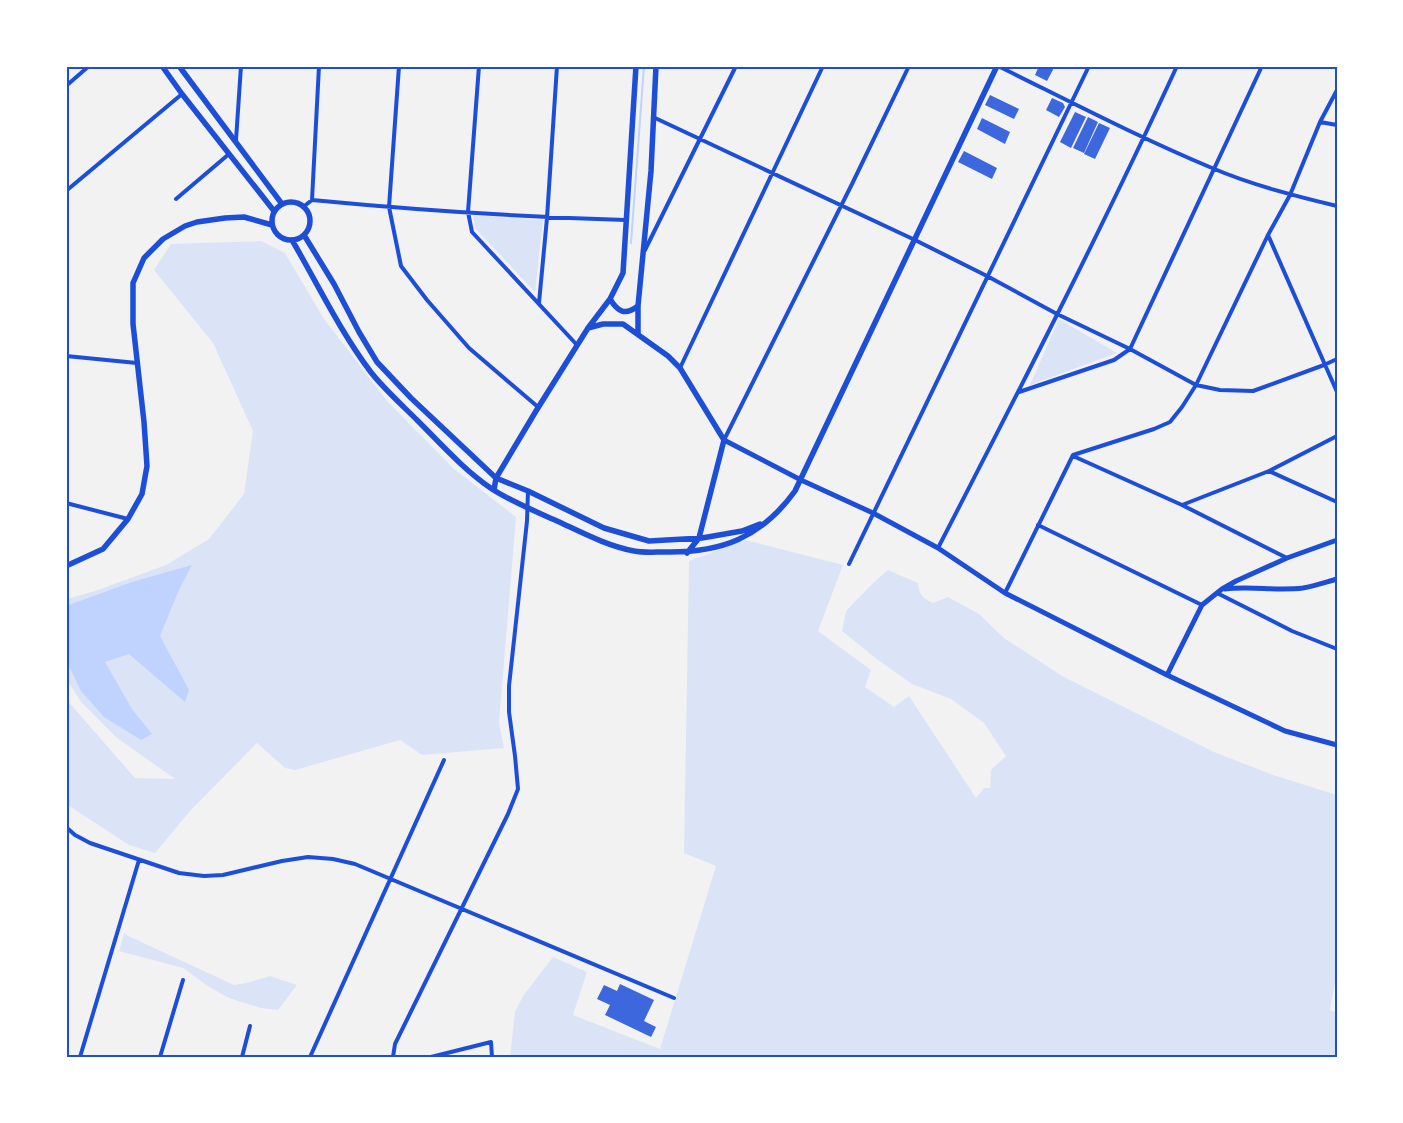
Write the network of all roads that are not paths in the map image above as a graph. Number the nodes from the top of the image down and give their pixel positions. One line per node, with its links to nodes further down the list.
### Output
1 (89, 66): 18 (street)
2 (162, 66): 20 (main road)
3 (179, 66): 27 (main road)
4 (242, 66): 27 (street)
5 (319, 66): 34 (street)
6 (399, 66): 39 (street)
7 (479, 66): 41 (street)
8 (557, 66): 42 (street)
9 (636, 66): 43 (main road)
10 (656, 66): 22 (main road)
11 (736, 66): 26 (street)
12 (823, 66): 30 (street)
13 (909, 66): 36 (street)
14 (998, 66): 21 (street); 48 (main road)
15 (1089, 66): 21 (street)
16 (1177, 66): 25 (street)
17 (1262, 66): 29 (street)
18 (66, 86)
19 (1337, 90): 23 (street)
20 (182, 94): 28 (main road); 31 (street)
21 (1072, 102): 25 (street); 50 (street)
22 (654, 117): 26 (street); 49 (main road)
23 (1320, 122): 24 (street); 32 (street)
24 (1337, 125)
25 (1144, 137): 29 (street); 54 (street)
26 (700, 139): 30 (street); 49 (street)
27 (236, 140): 35 (main road)
28 (229, 154): 33 (street); 40 (main road)
29 (1214, 169): 32 (street); 58 (street)
30 (772, 174): 36 (street); 63 (street)
31 (66, 191)
32 (1290, 195): 37 (street); 46 (street)
33 (176, 199)
34 (312, 200): 38 (street); 39 (street)
35 (282, 204): 38 (main road); 40 (main road)
36 (841, 206): 48 (street); 69 (street)
37 (1337, 206)
38 (303, 207): 45 (main road)
39 (390, 207): 41 (street); 67 (street)
40 (274, 211): 44 (main road)
41 (468, 212): 42 (street); 52 (street)
42 (547, 218): 43 (street); 52 (street)
43 (626, 220): 51 (main road)
44 (272, 225): 47 (main road); 61 (main road)
45 (304, 235): 47 (main road); 72 (main road)
46 (1268, 235): 62 (street); 64 (street)
47 (292, 240): 74 (main road)
48 (915, 240): 50 (street); 73 (main road)
49 (643, 254): 53 (main road)
50 (987, 276): 54 (street); 80 (street)
51 (610, 299): 53 (main road); 55 (main road)
52 (539, 303): 57 (street)
53 (638, 306): 56 (main road)
54 (1057, 314): 58 (street); 65 (street)
55 (588, 328): 56 (main road); 57 (main road)
56 (638, 334): 63 (main road)
57 (578, 345): 67 (main road)
58 (1130, 349): 64 (street); 65 (street)
59 (66, 356): 61 (street)
60 (1337, 360): 62 (street)
61 (138, 363): 81 (main road)
62 (1324, 365): 64 (street); 66 (street)
63 (680, 368): 69 (main road)
64 (1196, 385): 70 (street)
65 (1019, 392): 86 (street)
66 (1337, 392)
67 (538, 407): 72 (main road)
68 (1337, 436): 71 (street)
69 (724, 440): 73 (street); 84 (main road)
70 (1073, 455): 78 (street); 83 (street)
71 (1269, 471): 76 (street); 78 (street)
72 (496, 478): 74 (main road); 75 (main road)
73 (800, 480): 80 (street); 82 (main road)
74 (494, 490): 79 (main road)
75 (528, 491): 79 (street); 84 (main road)
76 (1337, 502)
77 (66, 503): 81 (street)
78 (1182, 505): 88 (street)
79 (527, 508): 87 (main road); 103 (street)
80 (873, 513): 86 (street); 89 (street)
81 (128, 519): 90 (main road)
82 (767, 522): 84 (main road); 87 (main road)
83 (1038, 525): 93 (street); 95 (street)
84 (699, 538): 87 (main road)
85 (1337, 540): 88 (street)
86 (938, 548): 93 (street)
87 (687, 553)
88 (1287, 558): 92 (street)
89 (848, 564)
90 (66, 566)
91 (1337, 579): 92 (street)
92 (1222, 589): 94 (street)
93 (1005, 593): 97 (street)
94 (1216, 594): 95 (street); 96 (street)
95 (1202, 604): 97 (street)
96 (1337, 649)
97 (1167, 675): 98 (street)
98 (1337, 745)
99 (444, 760): 102 (street)
100 (66, 827): 101 (street)
101 (139, 860): 102 (street); 107 (street)
102 (391, 879): 103 (street); 110 (street)
103 (462, 909): 105 (street); 111 (street)
104 (183, 980): 108 (street)
105 (674, 998)
106 (250, 1026): 109 (street)
107 (80, 1057)
108 (160, 1057)
109 (242, 1057)
110 (310, 1057)
111 (393, 1057)
112 (431, 1057): 113 (street)
113 (492, 1057)

